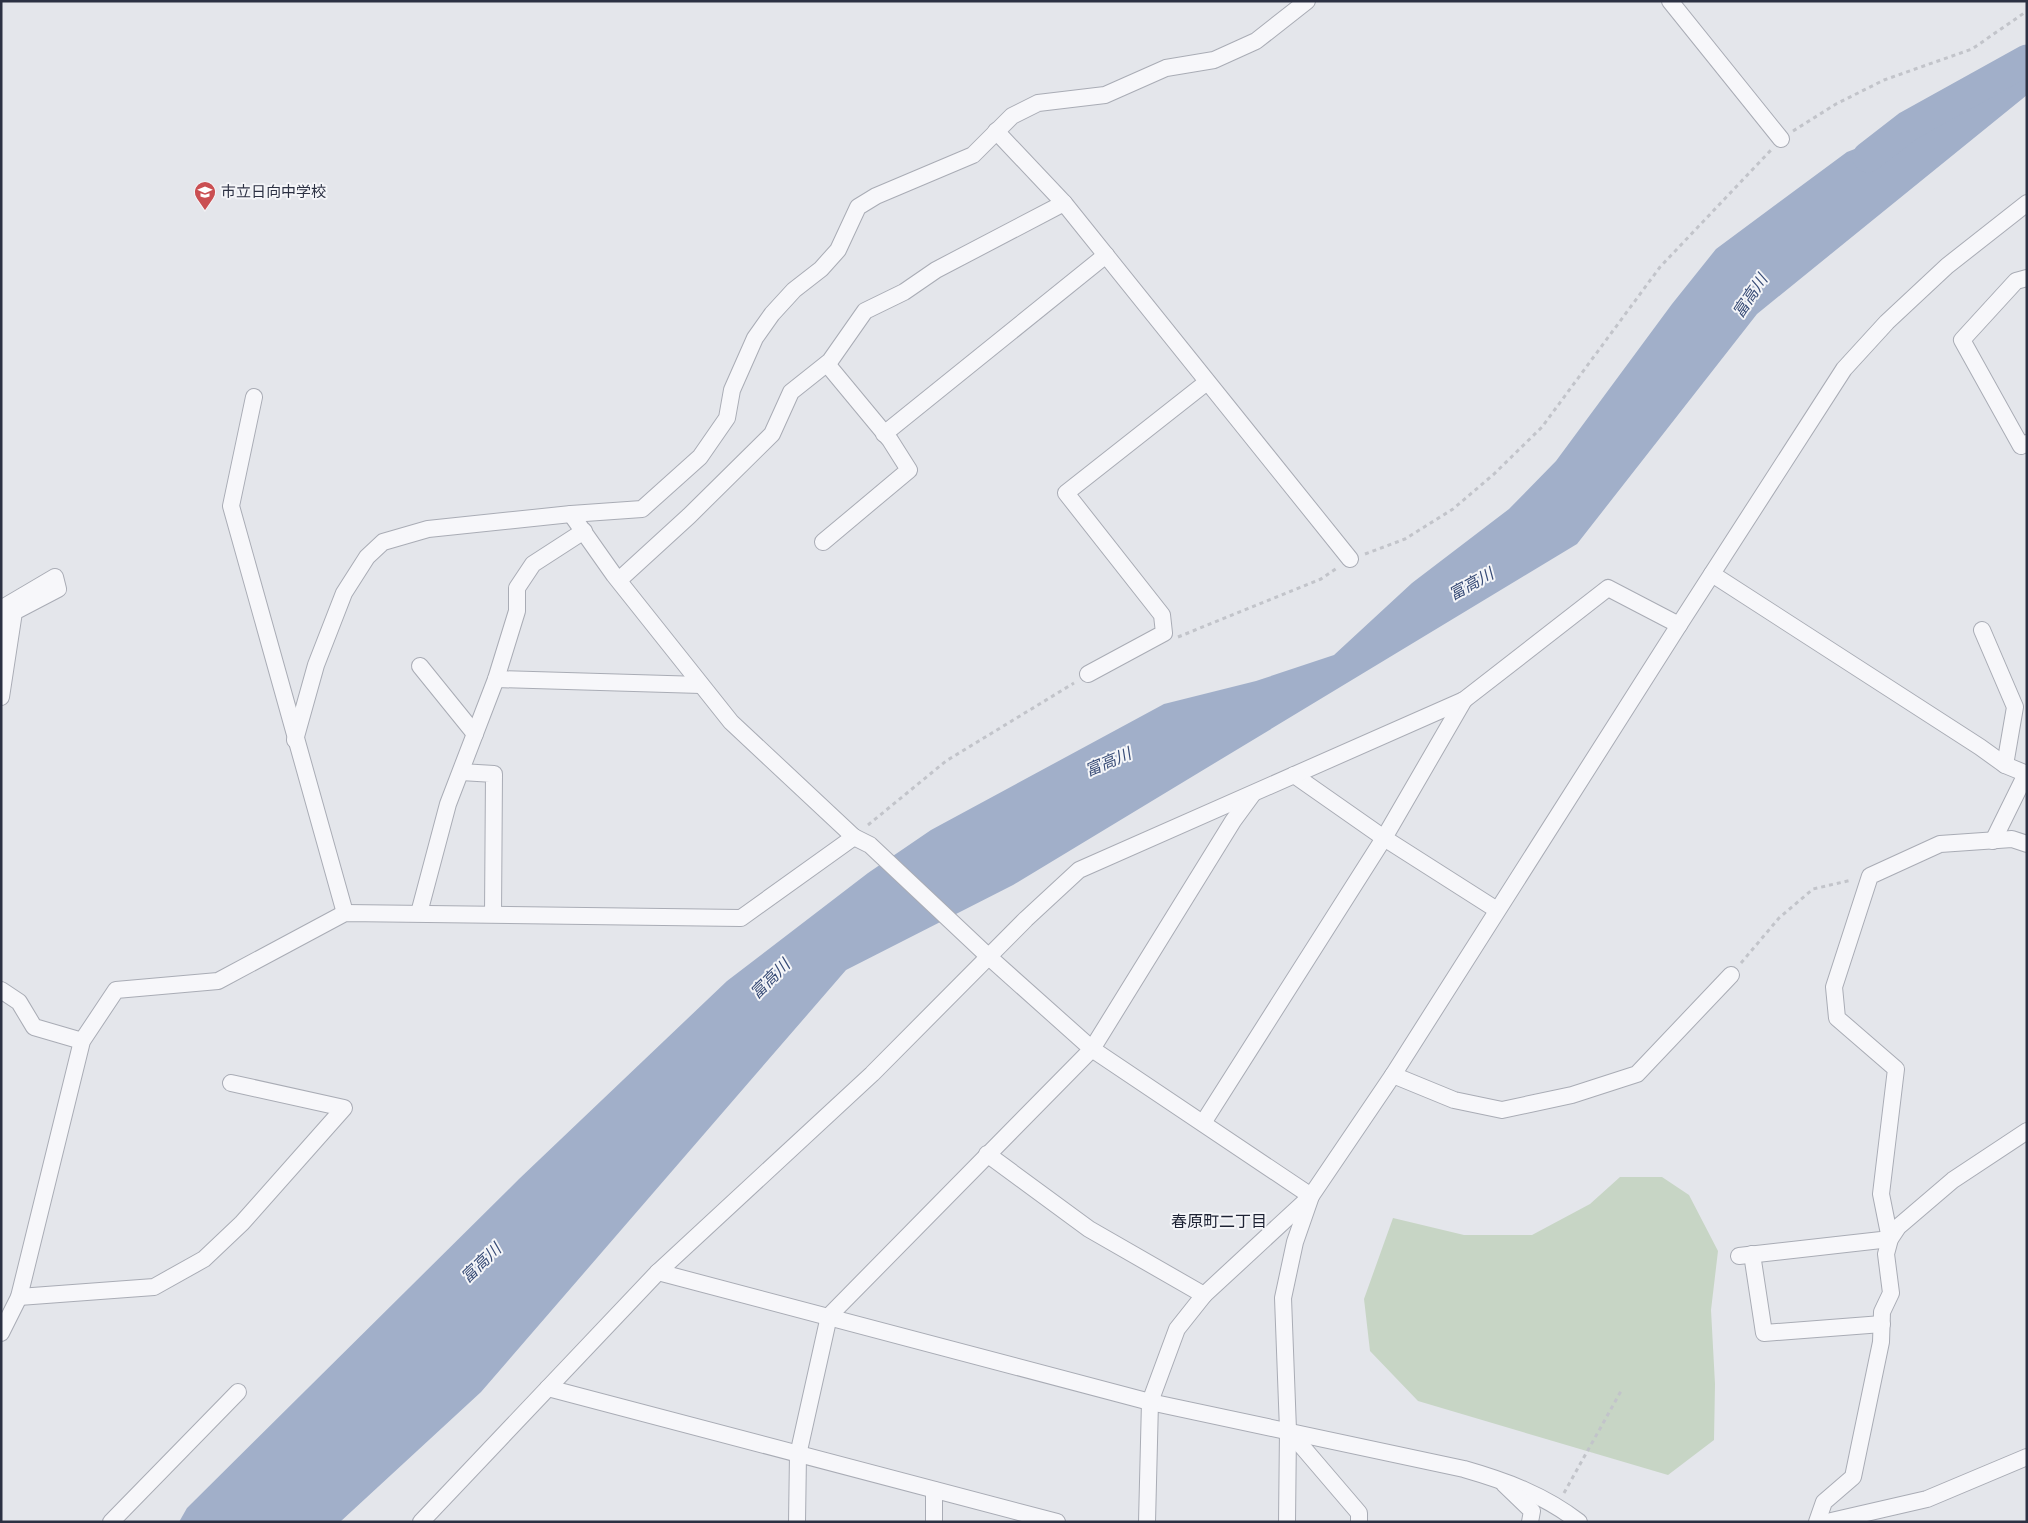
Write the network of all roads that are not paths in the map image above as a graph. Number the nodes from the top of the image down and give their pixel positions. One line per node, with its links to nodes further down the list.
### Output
1 (1307, 1): 3 (street)
2 (1670, 1): 4 (street)
3 (996, 131): 5 (street); 14 (street)
4 (1781, 139)
5 (1064, 203): 7 (street); 9 (street)
6 (2027, 203): 18 (street)
7 (1106, 256): 10 (street); 12 (street)
8 (2027, 278): 13 (street)
9 (826, 364): 12 (street); 19 (street)
10 (1207, 382): 17 (street); 23 (street)
11 (254, 397): 30 (street)
12 (884, 434): 16 (street)
13 (2027, 443)
14 (571, 514): 15 (street); 30 (street)
15 (584, 532): 19 (street); 24 (street)
16 (823, 542)
17 (1350, 560)
18 (1712, 574): 20 (street); 31 (street)
19 (619, 580): 26 (street)
20 (1679, 625): 28 (street); 40 (street)
21 (1982, 630): 31 (street)
22 (420, 666): 29 (street)
23 (1088, 674)
24 (496, 679): 26 (street); 29 (street)
25 (1, 682): 27 (street)
26 (702, 685): 36 (street)
27 (1, 697)
28 (1464, 700): 34 (street); 37 (street)
29 (475, 734): 32 (street)
30 (295, 740): 41 (street)
31 (2005, 765): 33 (street)
32 (461, 772): 42 (street); 43 (street)
33 (2026, 774): 38 (street)
34 (1294, 776): 35 (street); 37 (street)
35 (1253, 794): 44 (street); 48 (street)
36 (854, 837): 43 (street); 44 (street)
37 (1384, 838): 40 (street); 51 (street)
38 (1993, 841): 39 (street); 55 (street)
39 (2027, 844)
40 (1497, 910): 49 (street)
41 (344, 913): 42 (street); 47 (street)
42 (420, 913): 43 (street)
43 (492, 914)
44 (989, 957): 48 (street); 56 (street)
45 (1731, 975): 49 (street)
46 (1, 990): 47 (street)
47 (82, 1042): 58 (street)
48 (1092, 1049): 51 (street); 53 (street)
49 (1393, 1075): 54 (street)
50 (231, 1083): 58 (street)
51 (1203, 1123): 54 (street)
52 (2027, 1131): 55 (street)
53 (987, 1154): 57 (street); 59 (street)
54 (1311, 1196): 57 (street); 65 (street)
55 (1890, 1239): 60 (street); 60 (street)
56 (658, 1272): 59 (street); 62 (street)
57 (1204, 1295): 64 (street)
58 (19, 1297): 61 (street)
59 (829, 1316): 64 (street); 66 (street)
60 (1882, 1324): 80 (street)
61 (1, 1333)
62 (548, 1388): 66 (street); 71 (street)
63 (238, 1392): 70 (street)
64 (1150, 1402): 65 (street); 75 (street)
65 (1288, 1430): 68 (street); 76 (street); 77 (street)
66 (798, 1455): 69 (street); 72 (street)
67 (2027, 1457): 81 (street)
68 (1498, 1479): 78 (street); 79 (street)
69 (934, 1490): 73 (street); 74 (street)
70 (111, 1522)
71 (421, 1522)
72 (797, 1522)
73 (934, 1522)
74 (1057, 1522)
75 (1147, 1522)
76 (1287, 1522)
77 (1359, 1522)
78 (1530, 1522)
79 (1579, 1522)
80 (1817, 1522)
81 (1827, 1522)

